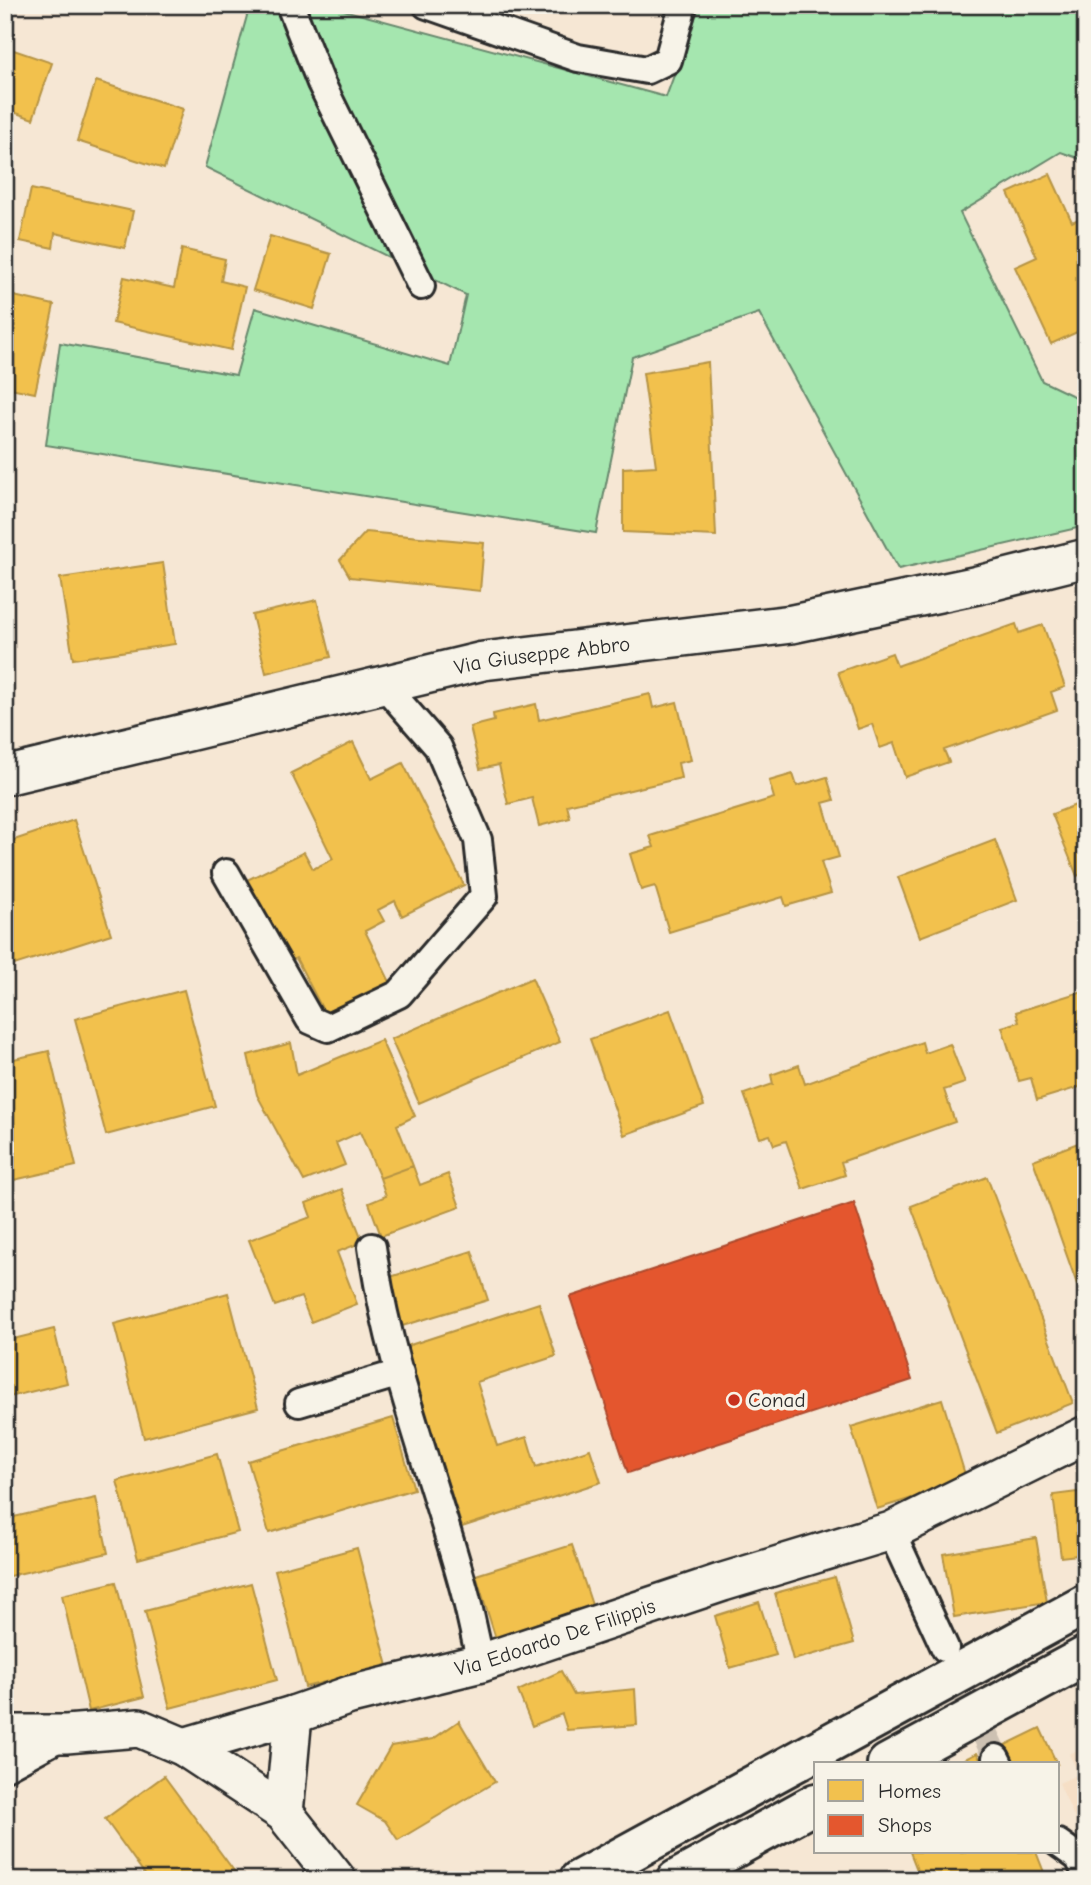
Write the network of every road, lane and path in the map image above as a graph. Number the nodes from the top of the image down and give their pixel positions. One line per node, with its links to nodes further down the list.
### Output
1 (290, 5): 4 (street)
2 (427, 5): 3 (street)
3 (683, 5)
4 (421, 286)
5 (1086, 558): 6 (street, Via Giuseppe Abbro)
6 (384, 685): 7 (street, Via Giuseppe Abbro); 8 (street)
7 (5, 776)
8 (226, 873)
9 (372, 1247): 10 (street)
10 (400, 1373): 11 (street); 17 (street)
11 (299, 1404)
12 (1086, 1435): 13 (street, Via Edoardo De Filippis)
13 (891, 1531): 15 (street); 17 (street, Via Edoardo De Filippis)
14 (1086, 1604): 30 (highway)
15 (945, 1648)
16 (1086, 1656): 23 (highway)
17 (481, 1663): 18 (street, Via Edoardo De Filippis)
18 (293, 1715): 19 (street, Via Edoardo De Filippis); 26 (street)
19 (256, 1726): 22 (street, Via Edoardo De Filippis); 26 (street)
20 (5, 1734): 21 (street)
21 (66, 1734): 22 (street); 24 (street)
22 (184, 1747): 26 (street)
23 (891, 1762)
24 (5, 1767)
25 (814, 1804): 31 (highway)
26 (284, 1813): 29 (street)
27 (1060, 1844): 28 (street)
28 (1086, 1874)
29 (337, 1880)
30 (579, 1880)
31 (676, 1880)

